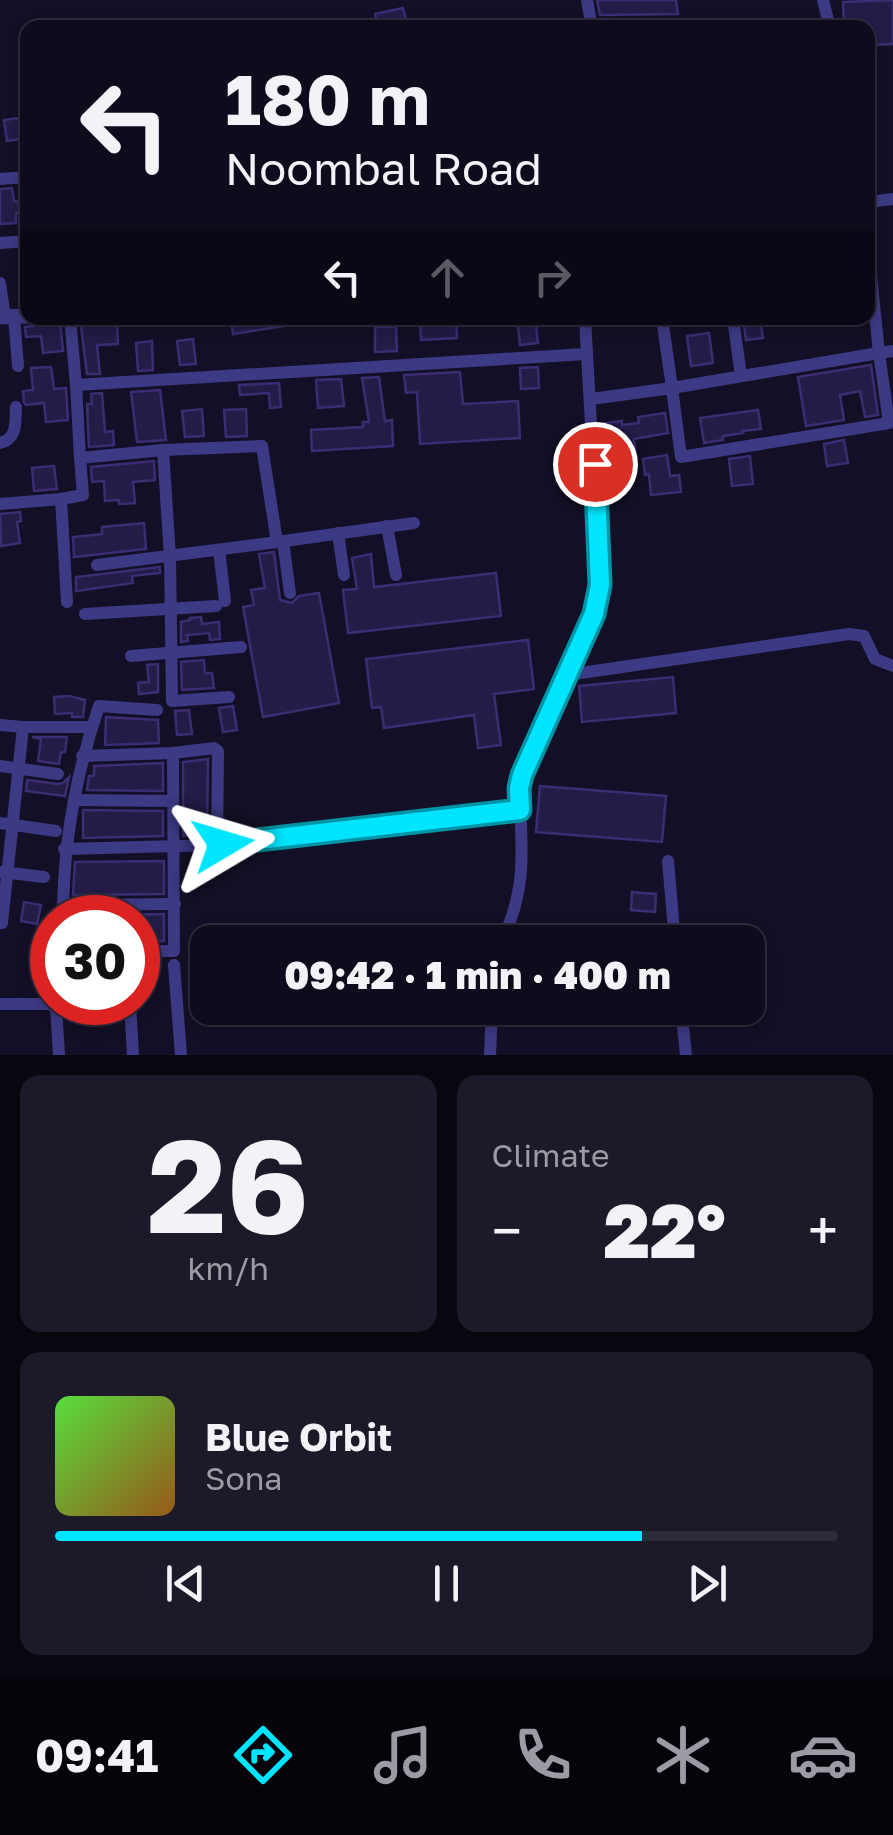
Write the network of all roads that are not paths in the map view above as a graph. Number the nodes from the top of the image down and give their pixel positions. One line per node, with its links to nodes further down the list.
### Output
1 (0, 283): 3 (street)
2 (875, 287): 8 (street)
3 (12, 316): 10 (street)
4 (71, 325): 12 (street)
5 (585, 325): 9 (street)
6 (663, 325): 13 (street)
7 (734, 325): 11 (street)
8 (886, 352): 11 (street); 13 (street)
9 (586, 354): 12 (street); 14 (street)
10 (18, 366)
11 (742, 376): 13 (street)
12 (76, 385): 18 (street)
13 (672, 388): 14 (street)
14 (591, 399): 38 (street)
15 (16, 407): 16 (street)
16 (0, 443)
17 (163, 450): 18 (street); 24 (street); 26 (street)
18 (80, 458): 19 (street)
19 (61, 499): 20 (street); 31 (street)
20 (0, 504)
21 (414, 522): 22 (street)
22 (387, 526): 23 (street); 29 (street)
23 (338, 533): 24 (street); 28 (street)
24 (280, 542): 25 (street); 30 (street)
25 (220, 550): 26 (street); 32 (street)
26 (170, 557): 27 (street); 32 (street)
27 (97, 565)
28 (344, 575)
29 (396, 575)
30 (290, 593)
31 (67, 602)
32 (170, 608): 33 (street); 35 (street)
33 (85, 614)
34 (241, 647): 35 (street)
35 (171, 653): 36 (street); 39 (street)
36 (132, 656)
37 (893, 666): 38 (street)
38 (567, 675): 51 (street)
39 (229, 696)
40 (157, 710): 43 (street)
41 (0, 725): 42 (street)
42 (23, 727): 43 (street); 47 (street)
43 (91, 727): 45 (street)
44 (173, 753): 45 (street); 50 (street); 54 (street)
45 (82, 756): 49 (street)
46 (0, 766): 47 (street)
47 (19, 770): 48 (street); 52 (street)
48 (58, 774)
49 (74, 800): 50 (street); 56 (street)
50 (172, 801): 55 (street)
51 (520, 810): 54 (street); 64 (street)
52 (7, 824): 53 (street); 58 (street)
53 (56, 831)
54 (218, 845): 55 (street)
55 (175, 848): 56 (street); 61 (street)
56 (64, 850): 60 (street)
57 (668, 861): 65 (street)
58 (4, 873): 59 (street); 63 (street)
59 (44, 878)
60 (63, 895)
61 (175, 904): 62 (street); 67 (street)
62 (160, 905)
63 (1, 923): 66 (street)
64 (507, 925)
65 (674, 925)
66 (0, 940)
67 (160, 951)
68 (174, 965): 75 (street)
69 (0, 1004): 73 (street)
70 (131, 1025): 74 (street)
71 (491, 1025): 76 (street)
72 (683, 1025): 77 (street)
73 (59, 1055)
74 (133, 1055)
75 (181, 1055)
76 (490, 1055)
77 (686, 1055)

